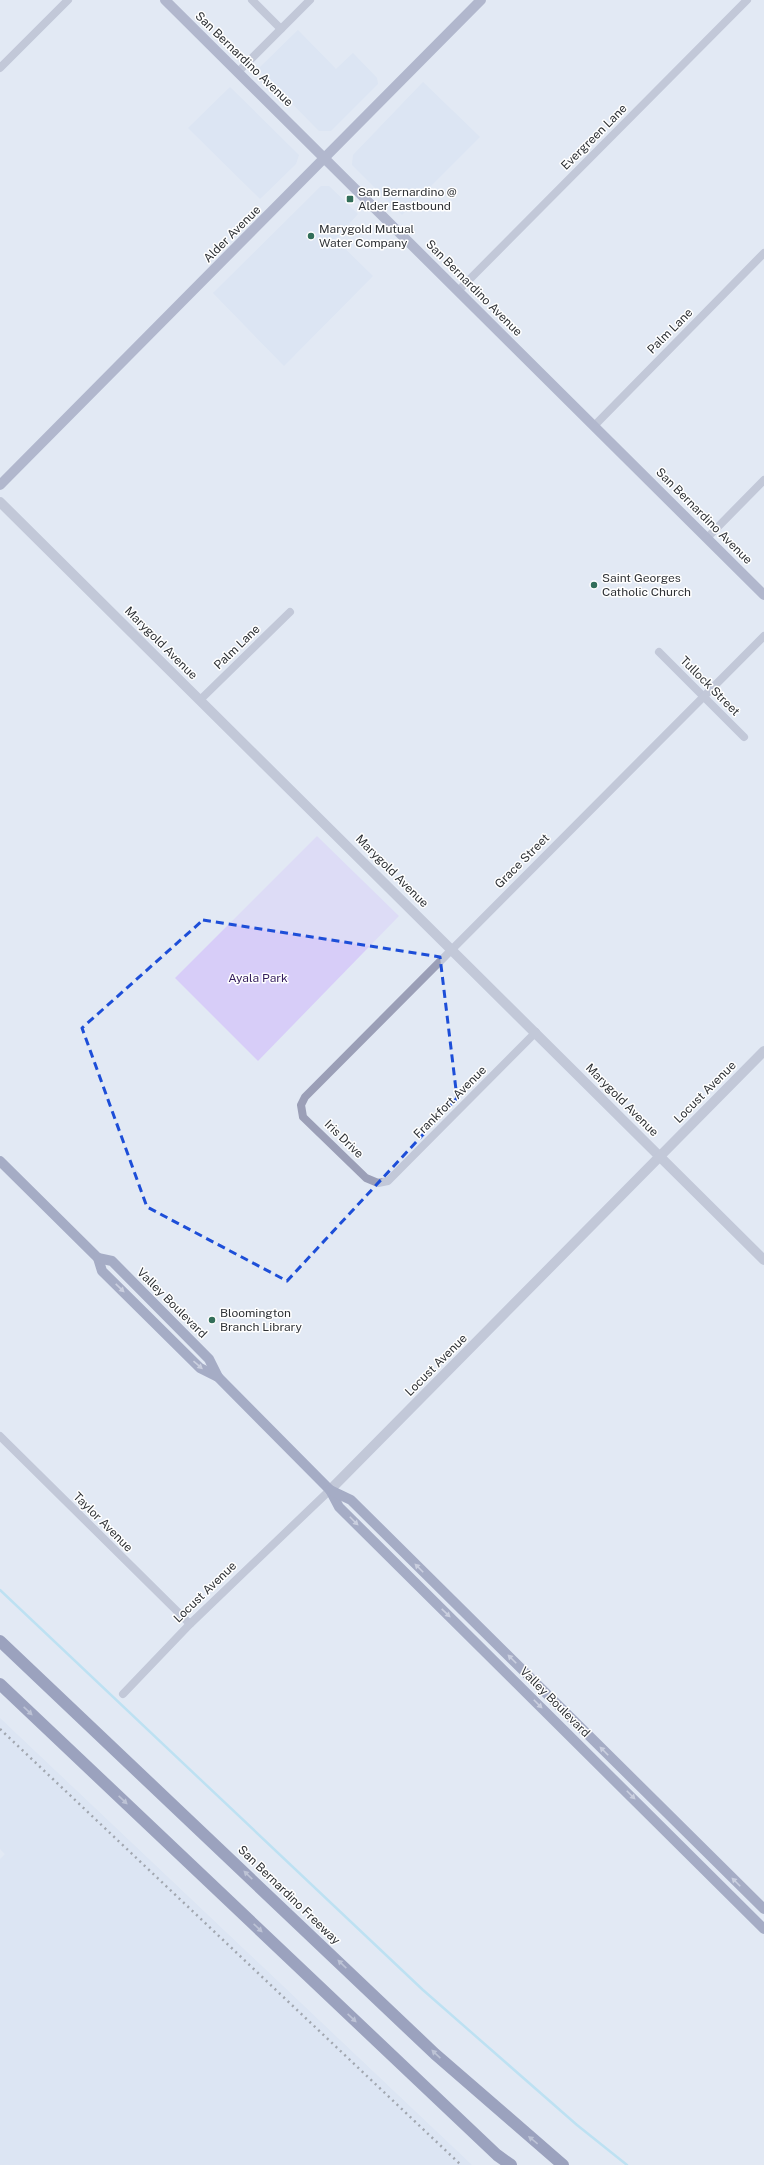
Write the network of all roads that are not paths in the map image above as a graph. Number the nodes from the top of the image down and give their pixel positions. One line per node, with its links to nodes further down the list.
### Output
1 (68, 0): 8 (street)
2 (165, 0): 9 (main road, San Bernardino Avenue)
3 (252, 0): 7 (street)
4 (310, 0): 7 (street)
5 (481, 0): 10 (main road, Alder Avenue)
6 (747, 0): 12 (street, Evergreen Lane)
7 (282, 29): 9 (street)
8 (0, 68)
9 (238, 72): 10 (main road, San Bernardino Avenue)
10 (326, 158): 12 (main road, San Bernardino Avenue); 15 (main road, Alder Avenue)
11 (764, 253): 13 (street, Palm Lane)
12 (458, 291): 13 (main road, San Bernardino Avenue)
13 (594, 426): 17 (main road, San Bernardino Avenue)
14 (764, 480): 17 (street)
15 (0, 486)
16 (0, 502): 23 (street, Marygold Avenue)
17 (707, 538): 18 (main road, San Bernardino Avenue)
18 (764, 595)
19 (290, 612): 23 (street, Palm Lane)
20 (764, 636): 22 (street, Grace Street)
21 (659, 652): 22 (street, Tullock Street)
22 (704, 695): 24 (street, Tullock Street); 25 (street, Grace Street)
23 (200, 700): 25 (street, Marygold Avenue)
24 (744, 738)
25 (452, 949): 26 (street, Marygold Avenue); 28 (street, Grace Street)
26 (536, 1032): 29 (street, Marygold Avenue); 31 (street, Frankfort Avenue)
27 (764, 1051): 29 (street, Locust Avenue)
28 (301, 1105): 31 (street, Iris Drive)
29 (660, 1157): 32 (street, Marygold Avenue); 34 (street, Locust Avenue)
30 (0, 1161): 34 (main road, Valley Boulevard)
31 (378, 1183)
32 (764, 1260)
33 (0, 1436): 35 (street, Taylor Avenue)
34 (330, 1490): 35 (street, Locust Avenue); 39 (main road, Valley Boulevard, one-way to 34); 40 (main road, Valley Boulevard, one-way to 40)
35 (190, 1624): 38 (street, Locust Avenue)
36 (0, 1641): 42 (highway, San Bernardino Freeway, one-way to 36)
37 (0, 1684): 41 (highway, one-way to 41)
38 (123, 1694)
39 (764, 1909)
40 (764, 1929)
41 (510, 2165)
42 (563, 2165)

